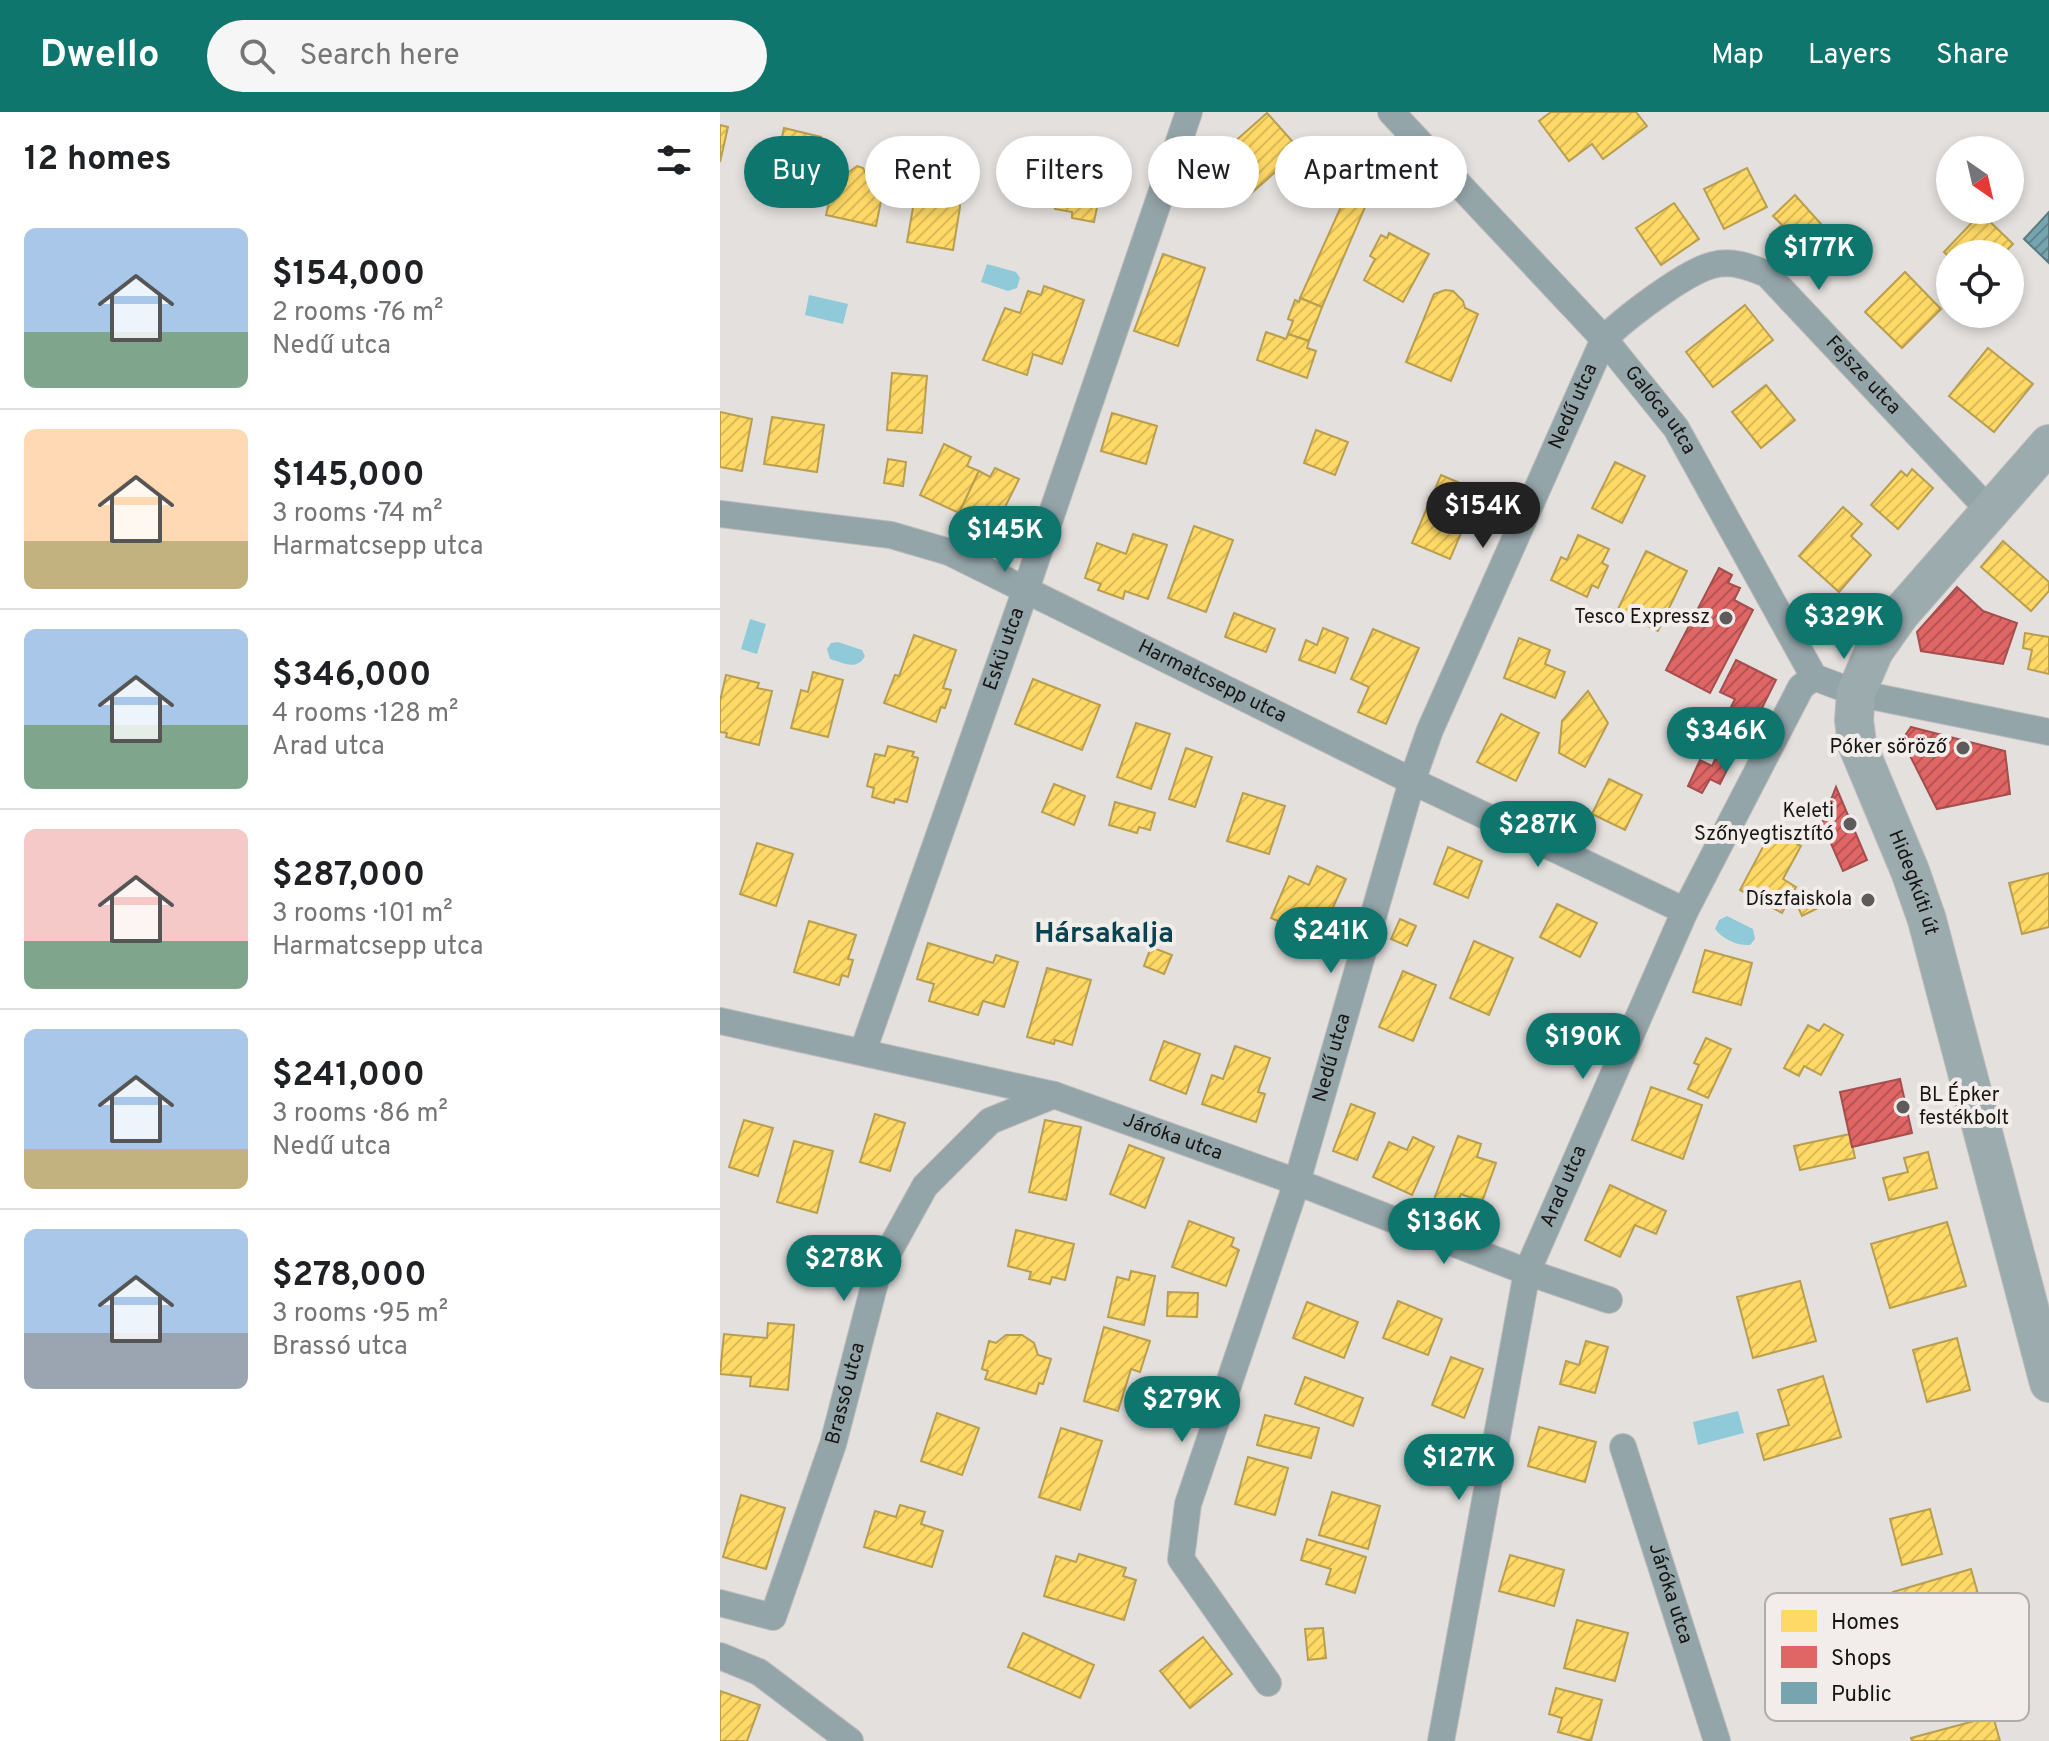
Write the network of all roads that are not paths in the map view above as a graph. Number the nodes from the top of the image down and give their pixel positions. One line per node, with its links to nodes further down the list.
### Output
1 (1189, 112): 7 (street, Eskü utca)
2 (1391, 112): 3 (street, Galóca utca)
3 (1604, 339): 5 (street, Fejsze utca); 8 (street, Galóca utca); 11 (street, Nedű utca)
4 (2049, 444): 5 (main road, Hidegkúti út)
5 (1989, 510): 9 (main road, Hidegkúti út)
6 (720, 514): 7 (street, Harmatcsepp utca)
7 (1026, 589): 11 (street, Harmatcsepp utca); 14 (street, Eskü utca)
8 (1814, 677): 9 (street); 12 (street, Arad utca)
9 (1856, 693): 10 (street); 19 (main road, Hidegkúti út)
10 (2049, 732)
11 (1412, 781): 12 (street, Harmatcsepp utca); 16 (street, Nedű utca)
12 (1685, 911): 17 (street, Arad utca)
13 (720, 1021): 14 (street, Járóka utca)
14 (863, 1051): 15 (street, Járóka utca)
15 (1054, 1095): 16 (street, Járóka utca); 21 (street, Brassó utca)
16 (1297, 1182): 17 (street, Járóka utca); 23 (street, Nedű utca)
17 (1527, 1272): 18 (street, Járóka utca); 25 (street, Arad utca)
18 (1609, 1300)
19 (2049, 1383)
20 (1623, 1447): 26 (street, Járóka utca)
21 (720, 1603)
22 (720, 1656): 24 (street)
23 (1268, 1683)
24 (850, 1741)
25 (1441, 1741)
26 (1717, 1741)

